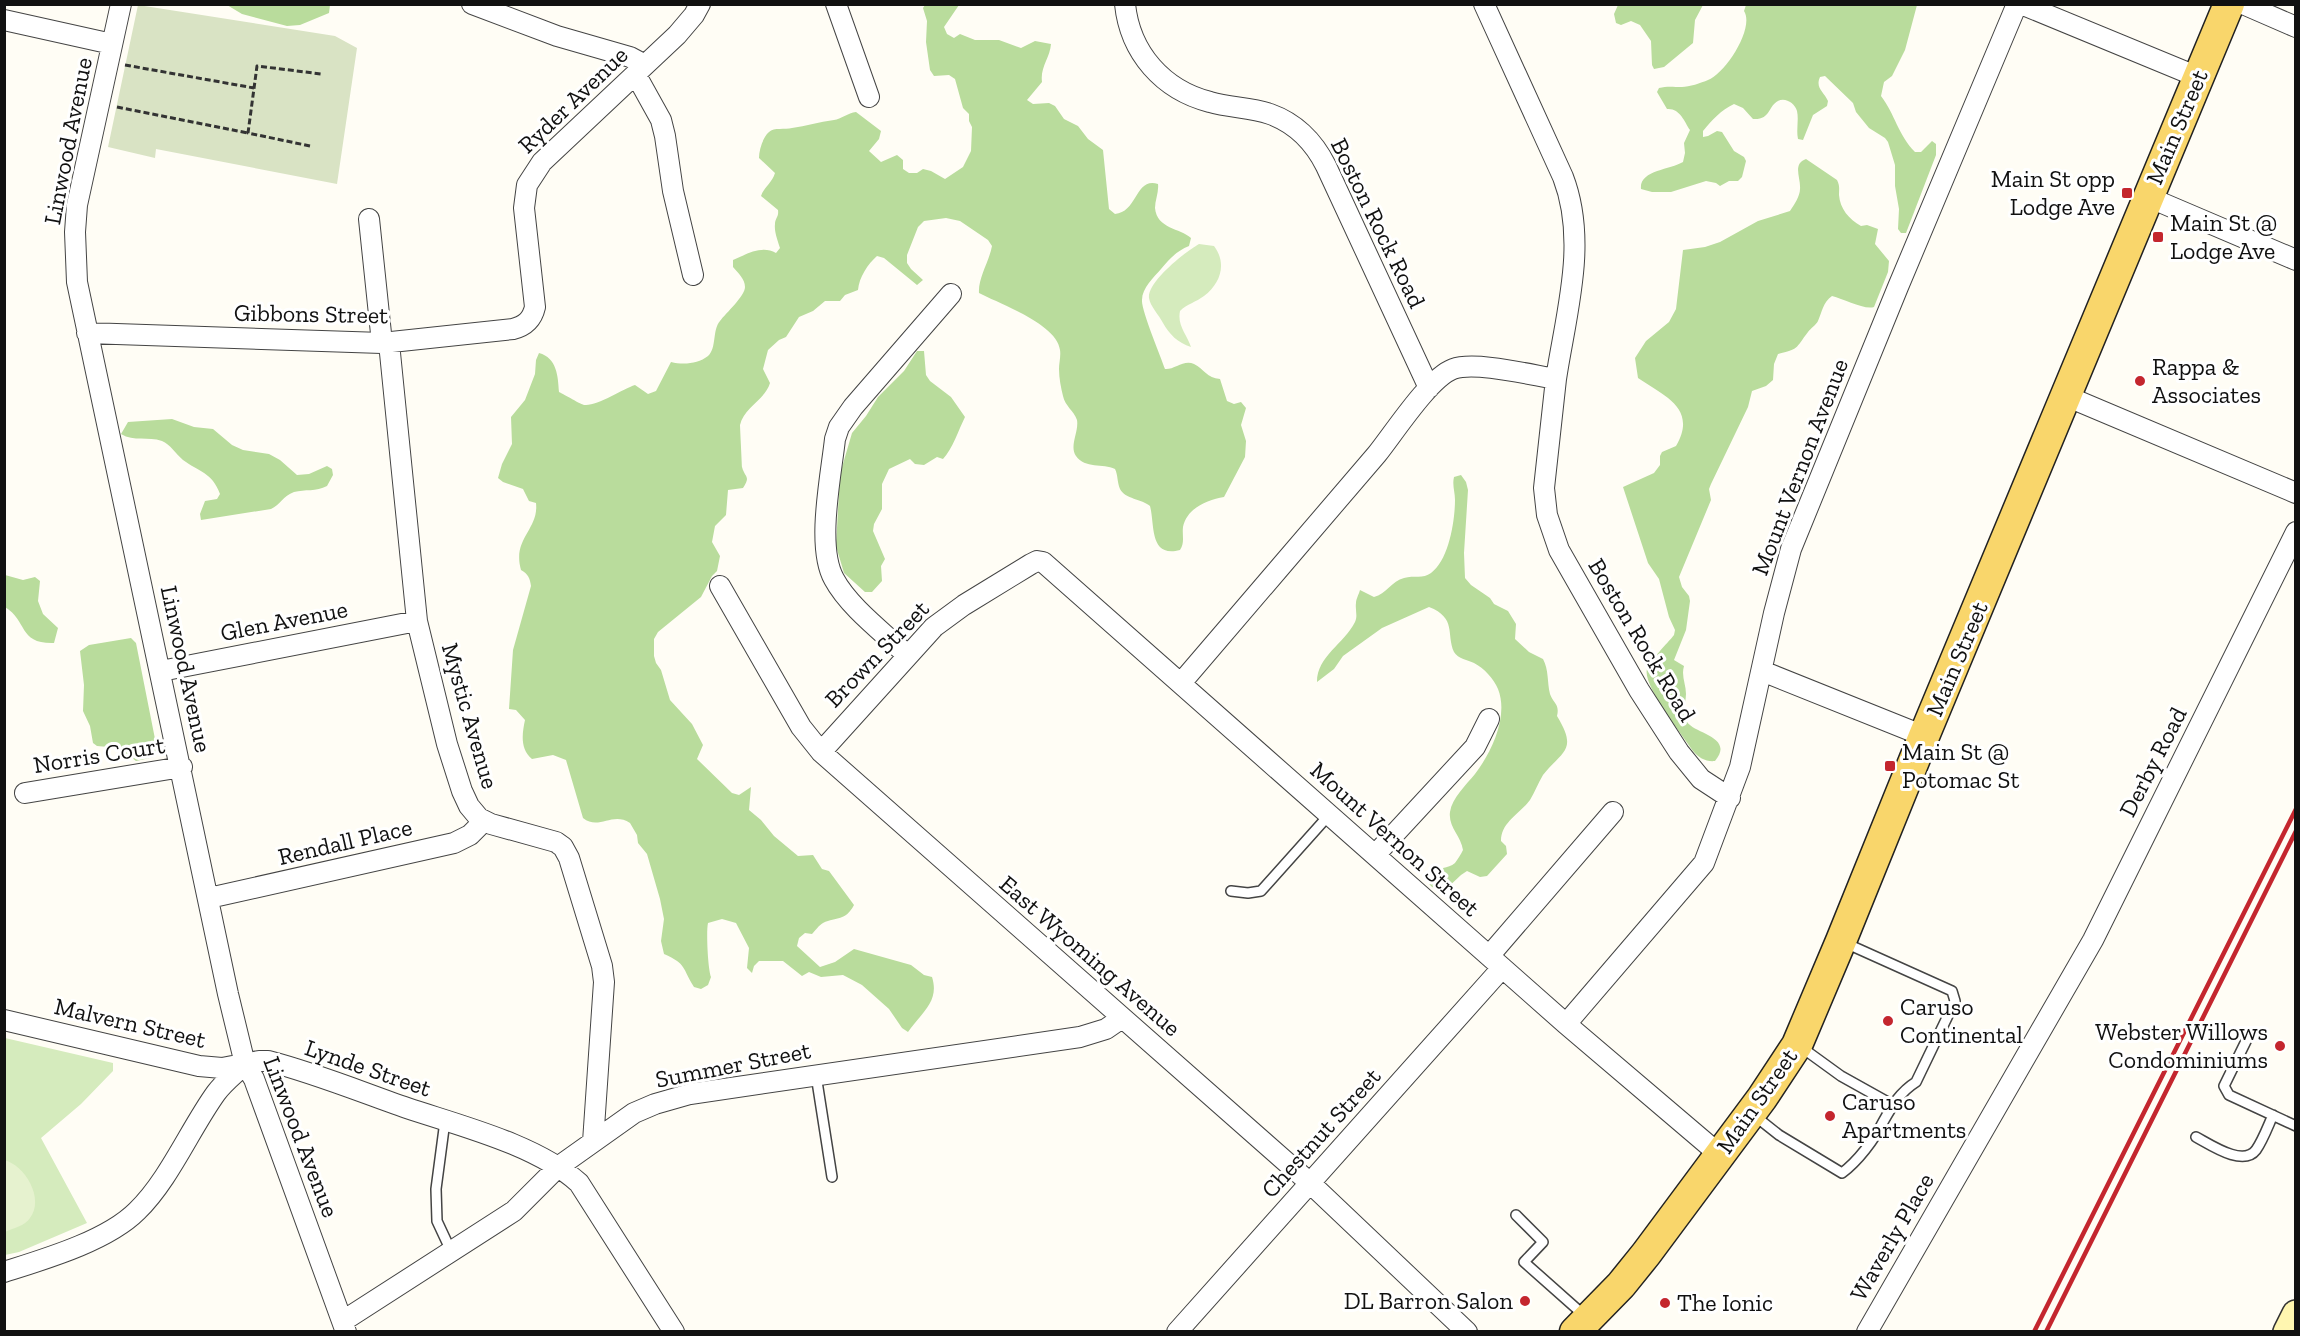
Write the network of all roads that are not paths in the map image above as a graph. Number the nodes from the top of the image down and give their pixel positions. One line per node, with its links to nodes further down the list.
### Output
1 (121, 4): 12 (street, Linwood Avenue)
2 (472, 4): 13 (street)
3 (700, 4): 13 (street, Ryder Avenue)
4 (836, 4): 15 (street)
5 (1125, 4): 25 (street, Boston Rock Road)
6 (1484, 4): 24 (street, Boston Rock Road)
7 (2019, 4): 14 (street); 33 (street, Mount Vernon Avenue)
8 (2229, 4): 14 (main road, Main Street)
9 (2242, 4): 11 (street)
10 (4, 20): 12 (street)
11 (2295, 27)
12 (110, 53): 22 (street, Linwood Avenue)
13 (641, 70): 19 (street); 21 (street, Ryder Avenue)
14 (2198, 77): 16 (main road, Main Street)
15 (869, 97)
16 (2148, 197): 18 (street); 26 (main road, Main Street)
17 (369, 219): 23 (street, Mystic Avenue)
18 (2295, 260)
19 (693, 275)
20 (951, 294): 32 (street)
21 (530, 319): 23 (street, Gibbons Street)
22 (87, 333): 23 (street, Gibbons Street); 34 (street, Linwood Avenue)
23 (386, 343): 31 (street, Mystic Avenue)
24 (1556, 379): 25 (street); 41 (street, Boston Rock Road)
25 (1429, 388): 35 (street)
26 (2066, 396): 27 (street); 37 (main road, Main Street)
27 (2295, 493)
28 (2295, 532): 50 (street, Derby Road)
29 (1037, 561): 32 (street, Brown Street); 35 (street, Mount Vernon Street)
30 (720, 586): 38 (street, East Wyoming Avenue)
31 (417, 621): 34 (street, Glen Avenue); 44 (street, Mystic Avenue)
32 (907, 655): 38 (street, Brown Street)
33 (1762, 670): 37 (street); 41 (street, Mount Vernon Avenue)
34 (161, 671): 39 (street, Linwood Avenue)
35 (1181, 683): 43 (street, Mount Vernon Street)
36 (1489, 719): 45 (street)
37 (1924, 736): 48 (main road, Main Street)
38 (821, 752): 51 (street, East Wyoming Avenue)
39 (182, 767): 40 (street, Norris Court); 47 (street, Linwood Avenue)
40 (25, 793)
41 (1730, 798): 53 (street, Mount Vernon Avenue)
42 (1613, 812): 49 (street, Chestnut Street)
43 (1329, 815): 45 (street, Mount Vernon Street); 46 (lane)
44 (484, 821): 47 (street, Rendall Place); 64 (street, Mystic Avenue)
45 (1375, 855): 49 (street, Mount Vernon Street)
46 (1231, 891)
47 (209, 898): 56 (street, Linwood Avenue)
48 (1841, 941): 55 (main road, Main Street); 58 (lane)
49 (1495, 962): 53 (street, Mount Vernon Street); 68 (street, Chestnut Street)
50 (2051, 1012): 78 (street, Waverly Place)
51 (1122, 1018): 57 (street, Summer Street); 68 (street, East Wyoming Avenue)
52 (4, 1020): 56 (street, Malvern Street)
53 (1566, 1024): 65 (street, Mount Vernon Street)
54 (2249, 1035): 60 (lane)
55 (1797, 1045): 58 (lane); 59 (main road, Main Street)
56 (245, 1064): 61 (street, Lynde Street); 71 (street); 74 (street, Linwood Avenue)
57 (816, 1075): 64 (street, Summer Street); 67 (lane)
58 (1893, 1105): 59 (lane)
59 (1751, 1113): 65 (main road, Main Street)
60 (2273, 1115): 62 (lane); 63 (lane)
61 (445, 1121): 66 (street, Lynde Street); 70 (lane)
62 (2295, 1126)
63 (2196, 1137)
64 (593, 1142): 66 (street, Summer Street)
65 (1720, 1155): 73 (main road, Main Street)
66 (558, 1167): 70 (street, Summer Street); 75 (street, Lynde Street)
67 (832, 1177)
68 (1310, 1183): 76 (street, Chestnut Street); 77 (street, East Wyoming Avenue)
69 (1516, 1215): 73 (lane)
70 (451, 1251): 74 (street, Summer Street)
71 (4, 1272)
72 (2295, 1314): 79 (main road)
73 (1581, 1325)
74 (345, 1326)
75 (674, 1332)
76 (1177, 1332)
77 (1467, 1332)
78 (1867, 1332)
79 (2287, 1332)

